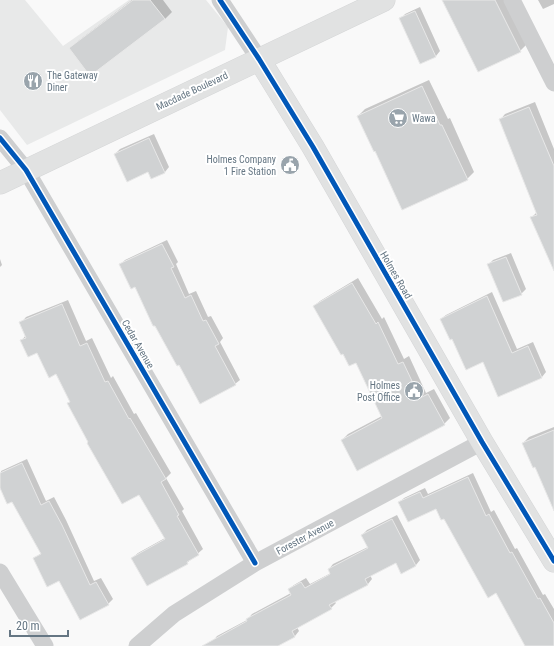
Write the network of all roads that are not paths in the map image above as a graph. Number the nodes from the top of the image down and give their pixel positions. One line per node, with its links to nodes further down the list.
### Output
1 (220, 0): 4 (street, Holmes Road)
2 (384, 0): 4 (street, Macdade Boulevard)
3 (512, 0): 5 (street)
4 (259, 59): 7 (street, Macdade Boulevard); 9 (street, Holmes Road)
5 (554, 83)
6 (0, 138): 7 (street, Cedar Avenue)
7 (26, 170): 8 (street, Macdade Boulevard); 11 (street, Cedar Avenue)
8 (0, 183)
9 (482, 442): 10 (street, Holmes Road); 11 (street, Forester Avenue)
10 (554, 561)
11 (256, 563): 14 (street, Forester Avenue)
12 (0, 572): 13 (street)
13 (45, 646)
14 (137, 646)

